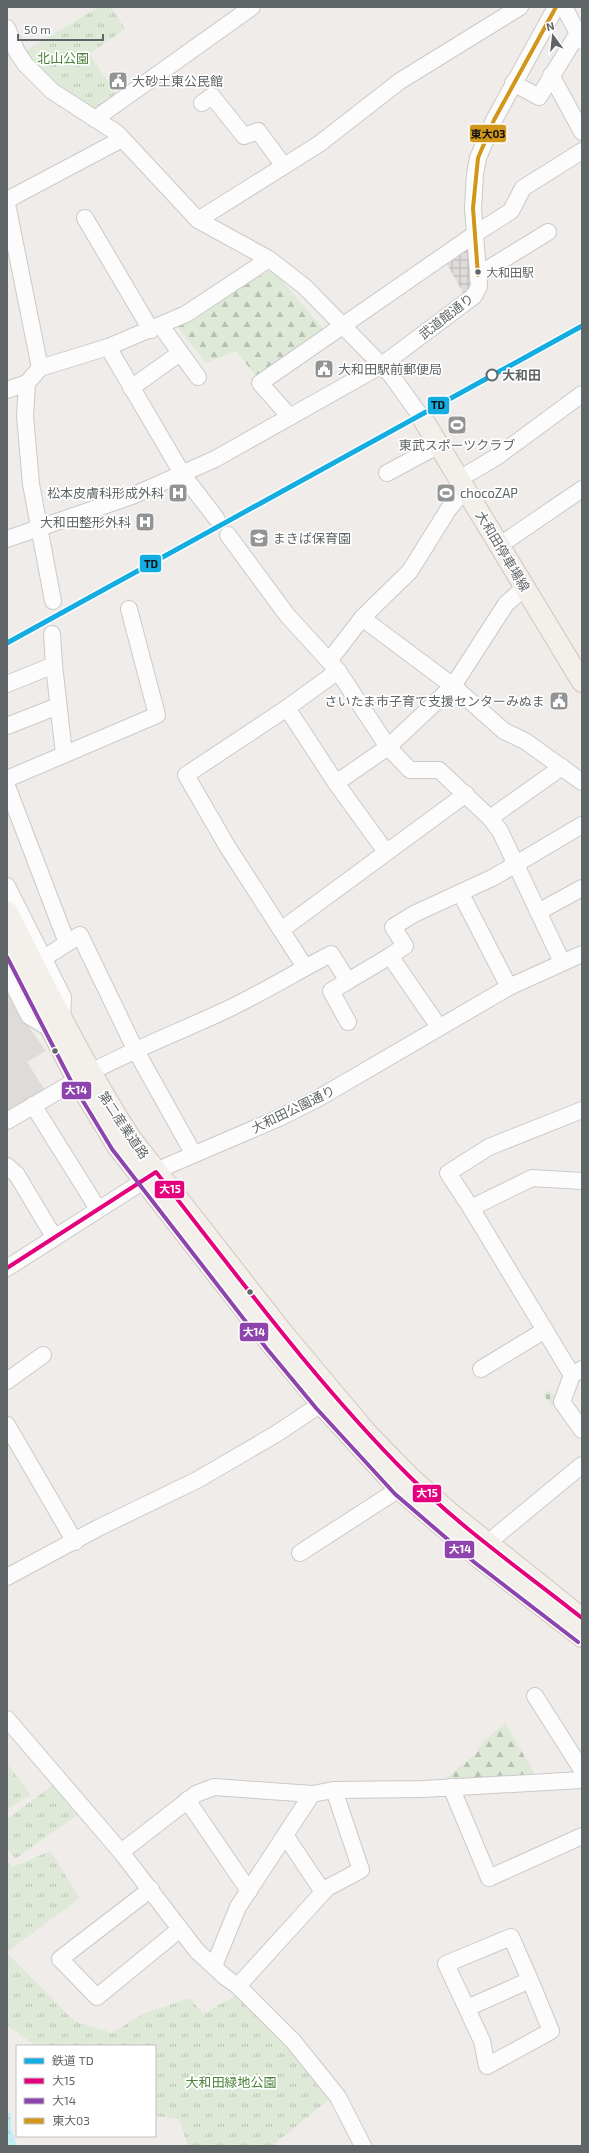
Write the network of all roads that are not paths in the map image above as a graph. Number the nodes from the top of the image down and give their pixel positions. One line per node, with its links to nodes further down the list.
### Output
1 (520, 7): 14 (street)
2 (556, 7): 8 (street, 武道館通り)
3 (564, 7): 6 (street)
4 (246, 9): 10 (street)
5 (7, 28): 10 (street)
6 (580, 37): 7 (street)
7 (551, 75): 8 (street); 11 (street)
8 (513, 83): 20 (street, 武道館通り)
9 (202, 103): 14 (street)
10 (95, 120): 12 (street)
11 (582, 132)
12 (122, 139): 15 (street); 18 (street)
13 (582, 151): 20 (street)
14 (284, 166): 18 (street)
15 (7, 200)
16 (7, 204): 28 (street)
17 (85, 218): 24 (street)
18 (198, 220): 21 (street)
19 (548, 232): 22 (street)
20 (475, 234): 22 (street, 武道館通り); 23 (street)
21 (269, 258): 23 (street); 24 (street)
22 (478, 275): 27 (street, 武道館通り)
23 (343, 324): 27 (street); 34 (street)
24 (156, 328): 25 (street); 26 (street)
25 (108, 347): 28 (street); 31 (street)
26 (180, 353): 29 (street); 31 (street)
27 (382, 365): 34 (street, 武道館通り); 35 (street)
28 (40, 368): 30 (street)
29 (198, 377)
30 (27, 383): 32 (street); 42 (street)
31 (131, 388): 38 (street)
32 (7, 390)
33 (582, 394): 39 (street)
34 (290, 417): 38 (street, 武道館通り)
35 (424, 421): 36 (main road, 大和田停車場線)
36 (439, 445): 37 (street); 39 (main road, 大和田停車場線)
37 (387, 473)
38 (183, 475): 41 (street); 42 (street, 武道館通り)
39 (462, 484): 45 (main road, 大和田停車場線); 49 (street)
40 (582, 488): 45 (street)
41 (216, 518)
42 (40, 528): 44 (street, 武道館通り); 47 (street)
43 (228, 535): 52 (street)
44 (7, 539)
45 (500, 545): 46 (main road, 大和田停車場線)
46 (525, 587): 53 (main road, 大和田停車場線); 55 (street)
47 (53, 601)
48 (129, 609): 60 (street)
49 (362, 618): 52 (street); 55 (street)
50 (52, 634): 51 (street)
51 (54, 665): 54 (street); 56 (street)
52 (333, 666): 57 (street); 59 (street)
53 (581, 679)
54 (7, 684)
55 (453, 686): 59 (street); 61 (street)
56 (58, 706): 58 (street); 60 (street)
57 (287, 708): 64 (street); 76 (street)
58 (7, 726)
59 (388, 747): 64 (street); 66 (street)
60 (64, 754): 62 (street)
61 (562, 767): 63 (street); 67 (street)
62 (7, 779)
63 (582, 782)
64 (336, 783): 69 (street)
65 (7, 786): 77 (street)
66 (466, 794): 67 (street); 69 (street)
67 (490, 818): 70 (street)
68 (582, 825): 70 (street)
69 (386, 852): 76 (street)
70 (516, 865): 73 (street); 75 (street)
71 (7, 886): 81 (street)
72 (582, 888): 75 (street)
73 (461, 894): 80 (street); 86 (street)
74 (7, 911): 88 (main road, 第二産業道路)
75 (538, 912): 82 (street)
76 (281, 930): 83 (street)
77 (67, 943): 81 (street); 90 (street)
78 (7, 944): 88 (main road, 第二産業道路)
79 (582, 954): 82 (street, 大和田公園通り)
80 (390, 956): 85 (street); 89 (street)
81 (44, 958): 88 (street)
82 (562, 962): 86 (street, 大和田公園通り)
83 (305, 967): 85 (street); 90 (street)
84 (7, 972): 88 (street)
85 (348, 981): 87 (street)
86 (509, 987): 89 (street, 大和田公園通り)
87 (348, 1022)
88 (55, 1024): 91 (main road, 第二産業道路)
89 (439, 1027): 95 (street, 大和田公園通り)
90 (135, 1049): 91 (street); 95 (street)
91 (84, 1076): 92 (street); 97 (main road, 第二産業道路)
92 (33, 1105): 94 (street); 100 (street)
93 (582, 1110): 99 (street)
94 (7, 1121)
95 (193, 1153): 97 (street, 大和田公園通り)
96 (7, 1166): 101 (street)
97 (149, 1176): 100 (street, 大和田公園通り); 108 (main road, 第二産業道路); 114 (main road, 第二産業道路)
98 (582, 1181): 99 (street)
99 (471, 1208): 103 (street)
100 (98, 1209): 101 (street, 大和田公園通り)
101 (54, 1237): 102 (street, 大和田公園通り)
102 (7, 1268)
103 (545, 1330): 105 (street); 106 (street)
104 (43, 1356): 107 (street)
105 (482, 1369)
106 (577, 1372): 110 (street)
107 (7, 1381)
108 (321, 1404): 112 (main road, 第二産業道路); 113 (street)
109 (7, 1425): 113 (street)
110 (582, 1430)
111 (582, 1465): 114 (street)
112 (399, 1489): 114 (main road, 第二産業道路); 115 (street)
113 (75, 1542): 116 (street)
114 (483, 1551): 117 (main road, 第二産業道路); 118 (main road, 第二産業道路)
115 (300, 1553)
116 (7, 1577)
117 (582, 1618)
118 (582, 1637)
119 (535, 1696): 121 (street)
120 (7, 1719): 128 (street)
121 (581, 1780): 122 (street)
122 (451, 1787): 123 (street); 127 (street)
123 (334, 1790): 124 (street); 131 (street)
124 (312, 1794): 125 (street); 126 (street)
125 (188, 1800): 128 (street); 130 (street)
126 (285, 1835): 130 (street); 131 (street)
127 (582, 1836)
128 (121, 1852): 129 (street)
129 (151, 1889): 132 (street); 132 (street)
130 (249, 1891): 133 (street)
131 (323, 1892): 135 (street)
132 (180, 1929): 133 (street)
133 (214, 1966): 135 (street)
134 (530, 1980): 136 (street); 136 (street); 136 (street)
135 (238, 1986): 137 (street)
136 (467, 2008)
137 (363, 2146)

